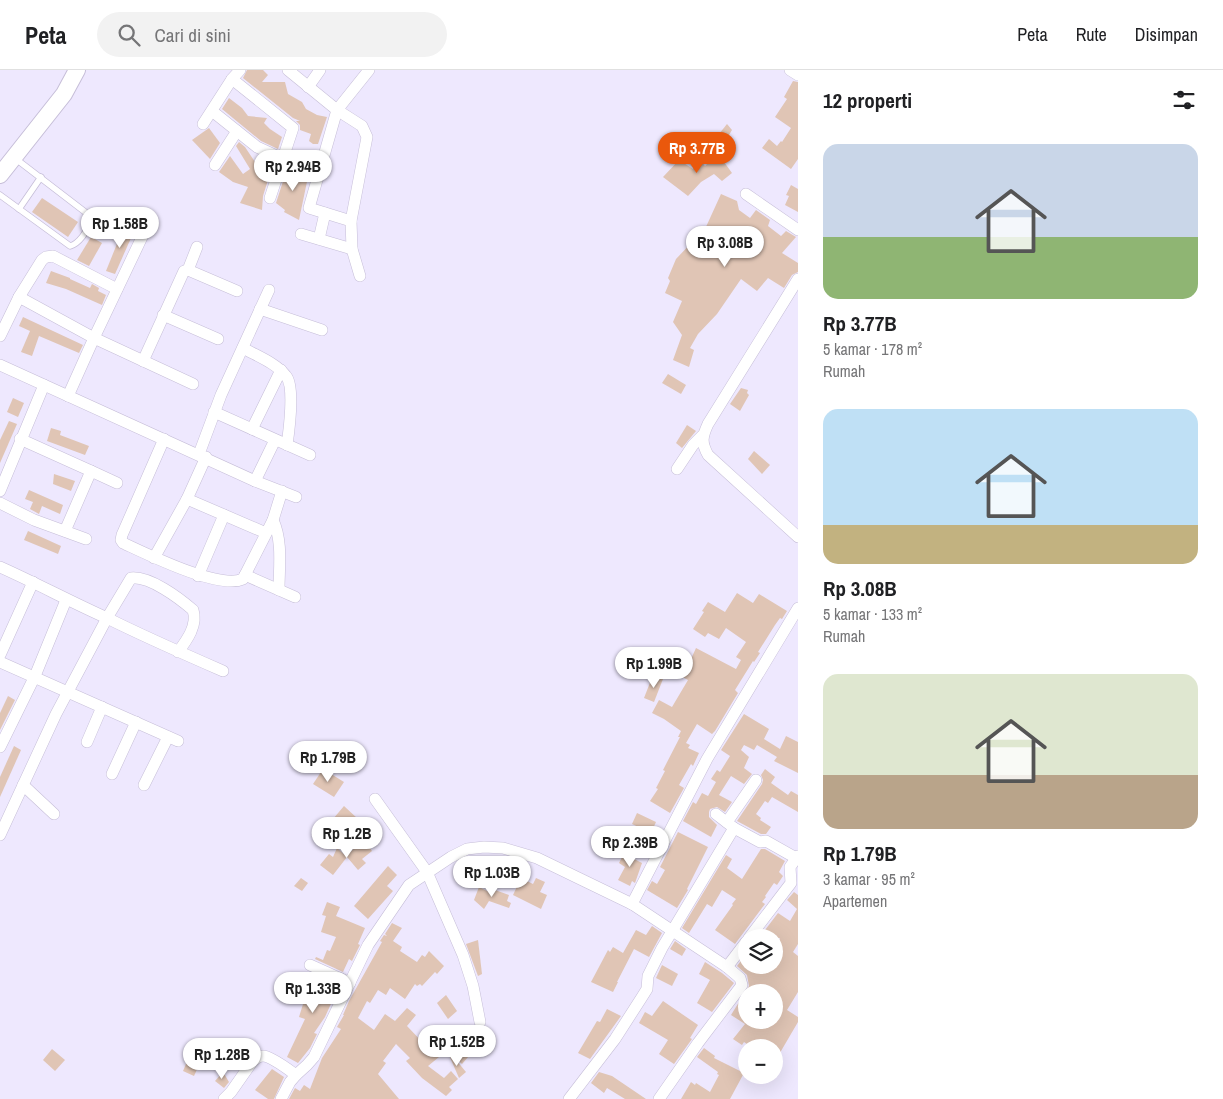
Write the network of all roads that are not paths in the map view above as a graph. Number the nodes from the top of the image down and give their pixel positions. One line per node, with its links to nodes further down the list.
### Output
1 (77, 70): 11 (main road)
2 (288, 70): 6 (street)
3 (320, 70): 6 (street)
4 (374, 71): 8 (street)
5 (236, 74): 7 (street); 12 (street)
6 (308, 87): 8 (street)
7 (212, 110): 9 (street); 10 (street)
8 (337, 110): 20 (street); 21 (street)
9 (203, 124)
10 (238, 131): 12 (street); 13 (street)
11 (14, 158): 14 (main road); 15 (lane)
12 (283, 158): 18 (street)
13 (215, 165)
14 (0, 175)
15 (41, 177): 19 (lane); 19 (lane)
16 (746, 194): 22 (street)
17 (0, 195): 19 (lane)
18 (270, 198)
19 (19, 209)
20 (325, 213): 21 (street); 25 (street)
21 (351, 221): 27 (street)
22 (798, 230)
23 (301, 234): 25 (street)
24 (143, 235): 31 (street)
25 (319, 239): 27 (street)
26 (197, 247): 28 (street)
27 (352, 249): 29 (street)
28 (188, 270): 33 (street); 36 (street)
29 (360, 276)
30 (798, 279): 50 (street)
31 (117, 289): 34 (street); 39 (street)
32 (268, 290): 35 (street)
33 (237, 291)
34 (19, 297): 38 (street); 39 (street)
35 (260, 309): 37 (street); 41 (street)
36 (163, 315): 40 (street); 42 (street)
37 (322, 330)
38 (0, 336)
39 (94, 338): 42 (street); 47 (street)
40 (218, 339)
41 (243, 348): 44 (street); 48 (street)
42 (143, 361): 45 (street)
43 (0, 365): 46 (street)
44 (281, 370): 49 (street); 54 (street)
45 (193, 384)
46 (44, 385): 47 (street); 52 (street)
47 (68, 396): 51 (street)
48 (214, 412): 49 (street); 56 (street)
49 (252, 429): 53 (street)
50 (703, 436): 57 (street); 70 (street)
51 (164, 438): 56 (street); 72 (street)
52 (20, 439): 58 (street); 61 (street)
53 (275, 440): 54 (street); 59 (street)
54 (287, 445): 55 (street)
55 (310, 455)
56 (202, 456): 59 (street); 64 (street)
57 (677, 469)
58 (91, 471): 60 (street); 68 (street)
59 (255, 481): 62 (street)
60 (117, 483)
61 (0, 491)
62 (282, 491): 63 (street); 67 (street)
63 (296, 497)
64 (187, 499): 66 (street); 72 (street)
65 (0, 503): 68 (street)
66 (224, 515): 69 (street); 75 (street)
67 (273, 520): 69 (street); 77 (street)
68 (65, 531): 71 (street)
69 (266, 533): 74 (street)
70 (798, 537)
71 (86, 539)
72 (154, 558): 75 (street)
73 (0, 567): 76 (street)
74 (245, 574): 75 (street); 77 (street)
75 (198, 576)
76 (33, 582): 79 (street); 83 (street)
77 (279, 590): 78 (street)
78 (295, 598)
79 (66, 600): 81 (street); 86 (street)
80 (798, 608): 103 (street)
81 (107, 618): 82 (street); 82 (street); 87 (street)
82 (178, 652): 85 (street)
83 (0, 655)
84 (0, 662): 86 (street)
85 (223, 671)
86 (34, 676): 87 (street); 91 (street)
87 (68, 692): 88 (street); 94 (street)
88 (102, 707): 89 (street); 90 (street)
89 (136, 722): 92 (street); 95 (street)
90 (87, 742)
91 (0, 746)
92 (112, 774)
93 (756, 780): 99 (street)
94 (23, 785): 97 (street); 100 (street)
95 (144, 785)
96 (375, 799): 102 (street)
97 (54, 814)
98 (716, 814): 99 (street)
99 (731, 825): 101 (street); 105 (street)
100 (1, 828)
101 (797, 857): 104 (street)
102 (425, 874): 103 (street); 109 (street); 110 (street)
103 (632, 904): 105 (street)
104 (757, 929)
105 (673, 931): 108 (street); 114 (street)
106 (738, 953): 108 (street)
107 (310, 965): 109 (street)
108 (727, 967): 115 (street)
109 (350, 983): 111 (street)
110 (480, 1022)
111 (296, 1075): 112 (street); 113 (street)
112 (228, 1098)
113 (281, 1099)
114 (569, 1099)
115 (659, 1099)

